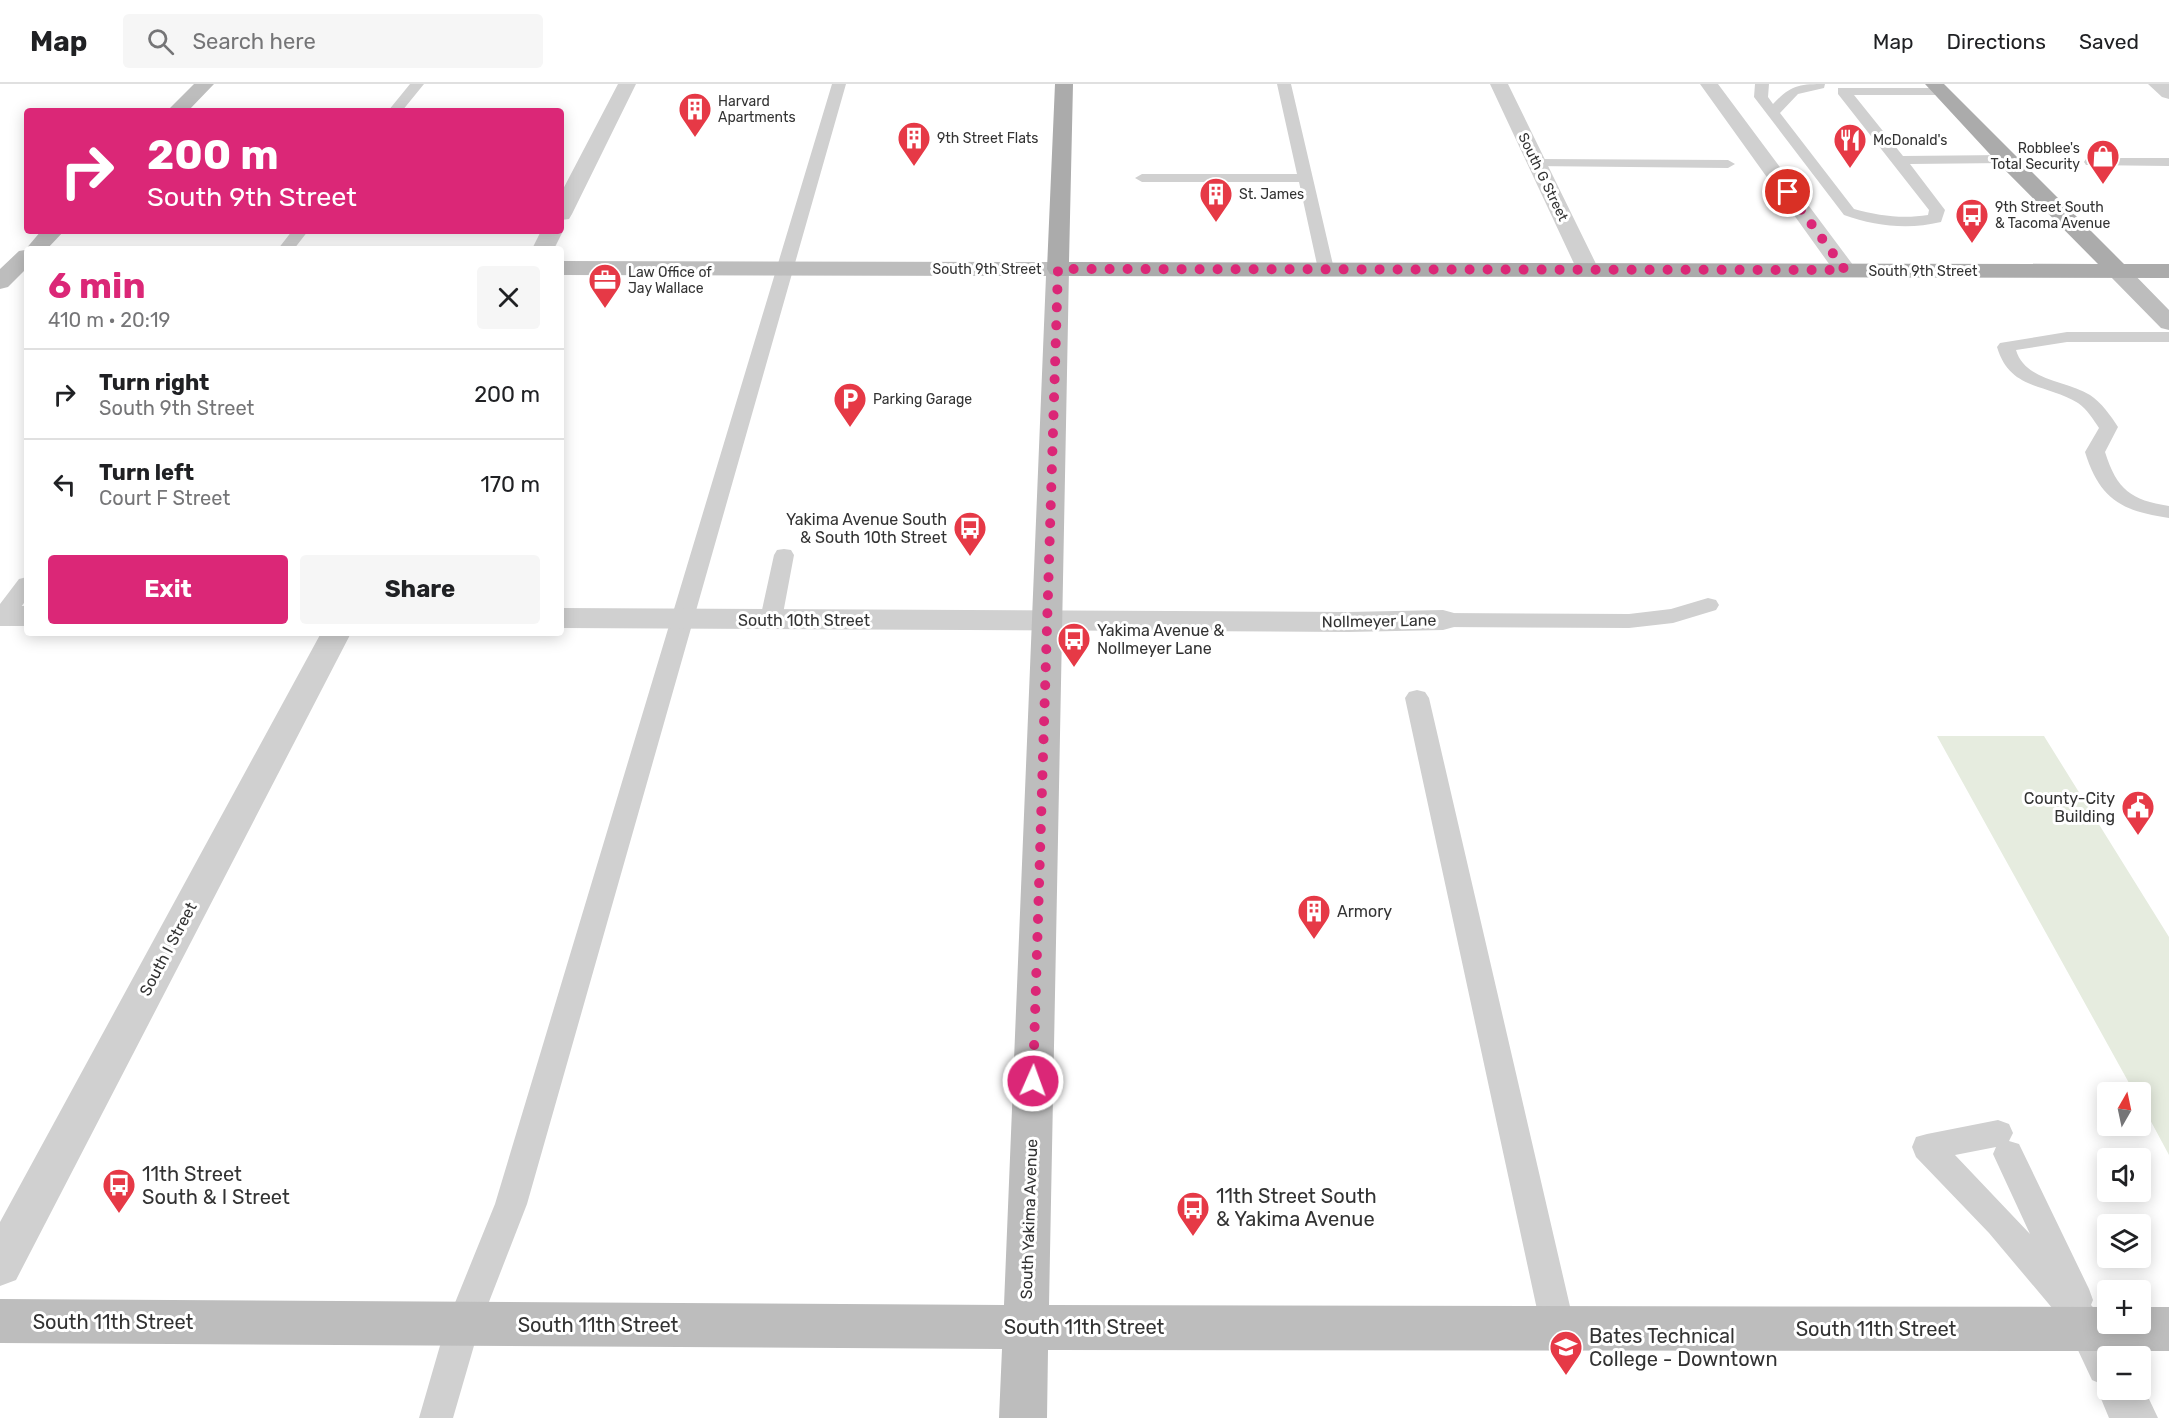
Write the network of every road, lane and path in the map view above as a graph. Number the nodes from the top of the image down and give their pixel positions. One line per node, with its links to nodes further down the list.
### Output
1 (205, 84): 16 (main road)
2 (417, 84): 17 (lane)
3 (627, 84): 27 (street)
4 (839, 84): 34 (lane)
5 (1064, 84): 35 (main road, South Yakima Avenue)
6 (1284, 84): 26 (lane)
7 (1499, 84): 23 (street, South G Street)
8 (1709, 84): 38 (street)
9 (1762, 84): 18 (lane)
10 (1813, 84): 12 (lane)
11 (2157, 84): 15 (street)
12 (1819, 85): 14 (lane); 18 (lane)
13 (1938, 88): 14 (lane); 19 (main road)
14 (1843, 92): 20 (lane)
15 (2169, 93)
16 (180, 108)
17 (397, 108)
18 (1772, 113): 20 (lane)
19 (2005, 159): 20 (lane); 39 (main road)
20 (1899, 160)
21 (2091, 162): 22 (lane)
22 (2169, 162)
23 (1537, 163): 24 (lane); 37 (street, South G Street)
24 (1728, 164)
25 (1142, 178): 26 (lane)
26 (1305, 178): 36 (lane)
27 (564, 208)
28 (50, 234): 30 (main road)
29 (298, 234): 31 (lane)
30 (38, 246)
31 (288, 246)
32 (18, 264): 41 (main road)
33 (564, 268): 34 (main road, South 9th Street)
34 (784, 268): 35 (main road, South 9th Street); 50 (lane)
35 (1058, 269): 36 (main road, South 9th Street); 53 (main road, South Yakima Avenue)
36 (1326, 269): 37 (main road, South 9th Street)
37 (1588, 270): 38 (main road, South 9th Street)
38 (1845, 270): 39 (main road, South 9th Street)
39 (2118, 271): 40 (main road, South 9th Street); 42 (main road)
40 (2169, 271)
41 (0, 282)
42 (2169, 322)
43 (2169, 337): 44 (lane)
44 (2169, 512)
45 (784, 555): 51 (lane)
46 (24, 589): 48 (lane)
47 (1708, 605): 52 (lane, Nollmeyer Lane)
48 (7, 617)
49 (564, 618): 50 (street, South 10th Street)
50 (681, 619): 51 (street, South 10th Street); 58 (lane)
51 (771, 620): 53 (street, South 10th Street)
52 (1443, 620): 53 (street, Nollmeyer Lane)
53 (1048, 621): 59 (main road, South Yakima Avenue)
54 (334, 636): 56 (street, South I Street)
55 (1417, 698): 60 (lane)
56 (0, 1265)
57 (0, 1321): 58 (main road, South 11th Street)
58 (463, 1325): 59 (main road, South 11th Street); 64 (lane)
59 (1026, 1327): 60 (main road, South 11th Street); 65 (main road, South Yakima Avenue)
60 (1558, 1328): 62 (main road, South 11th Street)
61 (2169, 1329): 62 (main road, South 11th Street)
62 (2099, 1346): 62 (lane)
63 (2125, 1400): 66 (street)
64 (436, 1418)
65 (1023, 1418)
66 (2134, 1418)

